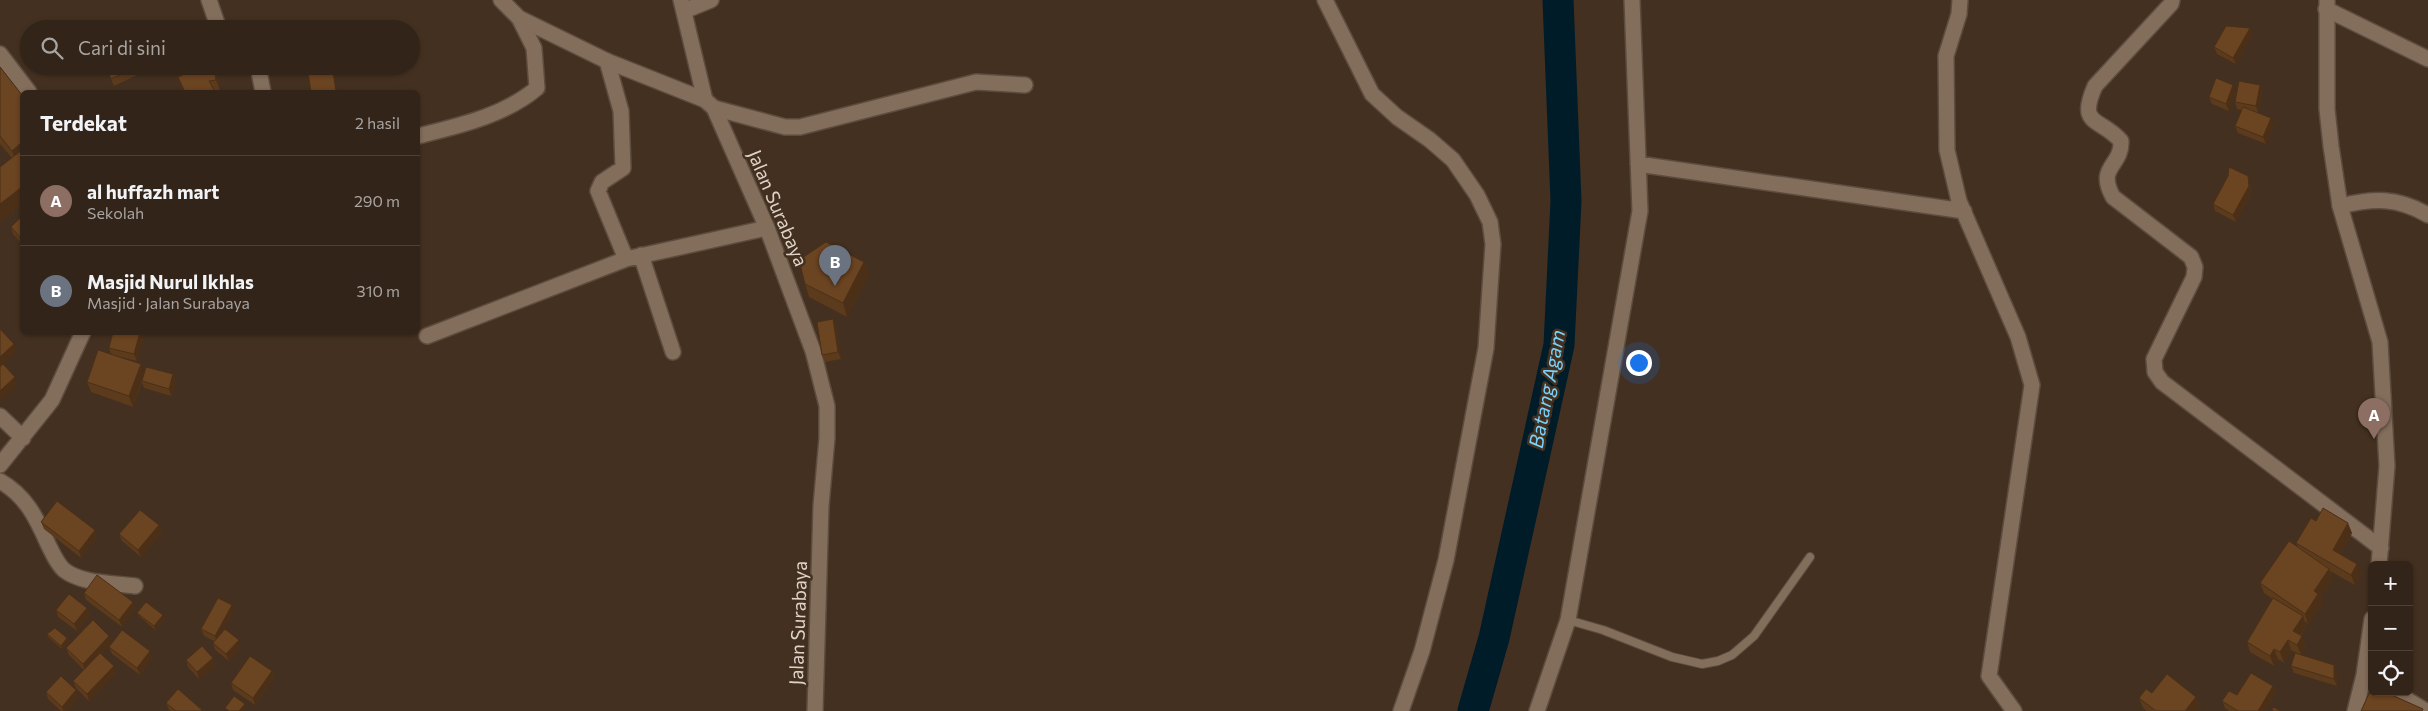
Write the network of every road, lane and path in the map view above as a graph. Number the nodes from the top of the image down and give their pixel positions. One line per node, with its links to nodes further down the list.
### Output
1 (209, 0): 11 (street)
2 (501, 0): 10 (street)
3 (711, 0): 9 (street)
4 (1324, 0): 42 (street)
5 (1632, 0): 21 (street)
6 (1960, 0): 23 (street)
7 (2172, 0): 34 (street)
8 (2327, 4): 13 (street); 22 (street)
9 (682, 6): 19 (street, Jalan Surabaya)
10 (519, 18): 14 (street); 20 (street)
11 (216, 20)
12 (0, 54): 17 (street)
13 (2428, 59)
14 (607, 61): 19 (street); 26 (street)
15 (260, 75): 18 (street)
16 (1025, 85): 19 (street)
17 (27, 90)
18 (263, 90)
19 (709, 104): 25 (street, Jalan Surabaya)
20 (420, 135)
21 (1638, 164): 23 (street); 38 (street)
22 (2340, 206): 24 (street); 34 (street)
23 (1964, 211): 44 (street)
24 (2428, 215)
25 (768, 228): 26 (street); 41 (street, Jalan Surabaya)
26 (634, 257): 28 (street); 29 (street)
27 (82, 335): 31 (street)
28 (427, 336)
29 (673, 352)
30 (0, 416): 31 (street)
31 (22, 438): 32 (street)
32 (0, 465)
33 (0, 481): 37 (street)
34 (2381, 548): 36 (street)
35 (1810, 558): 38 (lane)
36 (2379, 561)
37 (135, 586)
38 (1568, 620): 43 (street)
39 (2368, 677): 45 (street)
40 (2401, 696): 46 (street)
41 (816, 711)
42 (1401, 711)
43 (1537, 711)
44 (2014, 711)
45 (2355, 711)
46 (2426, 711)

